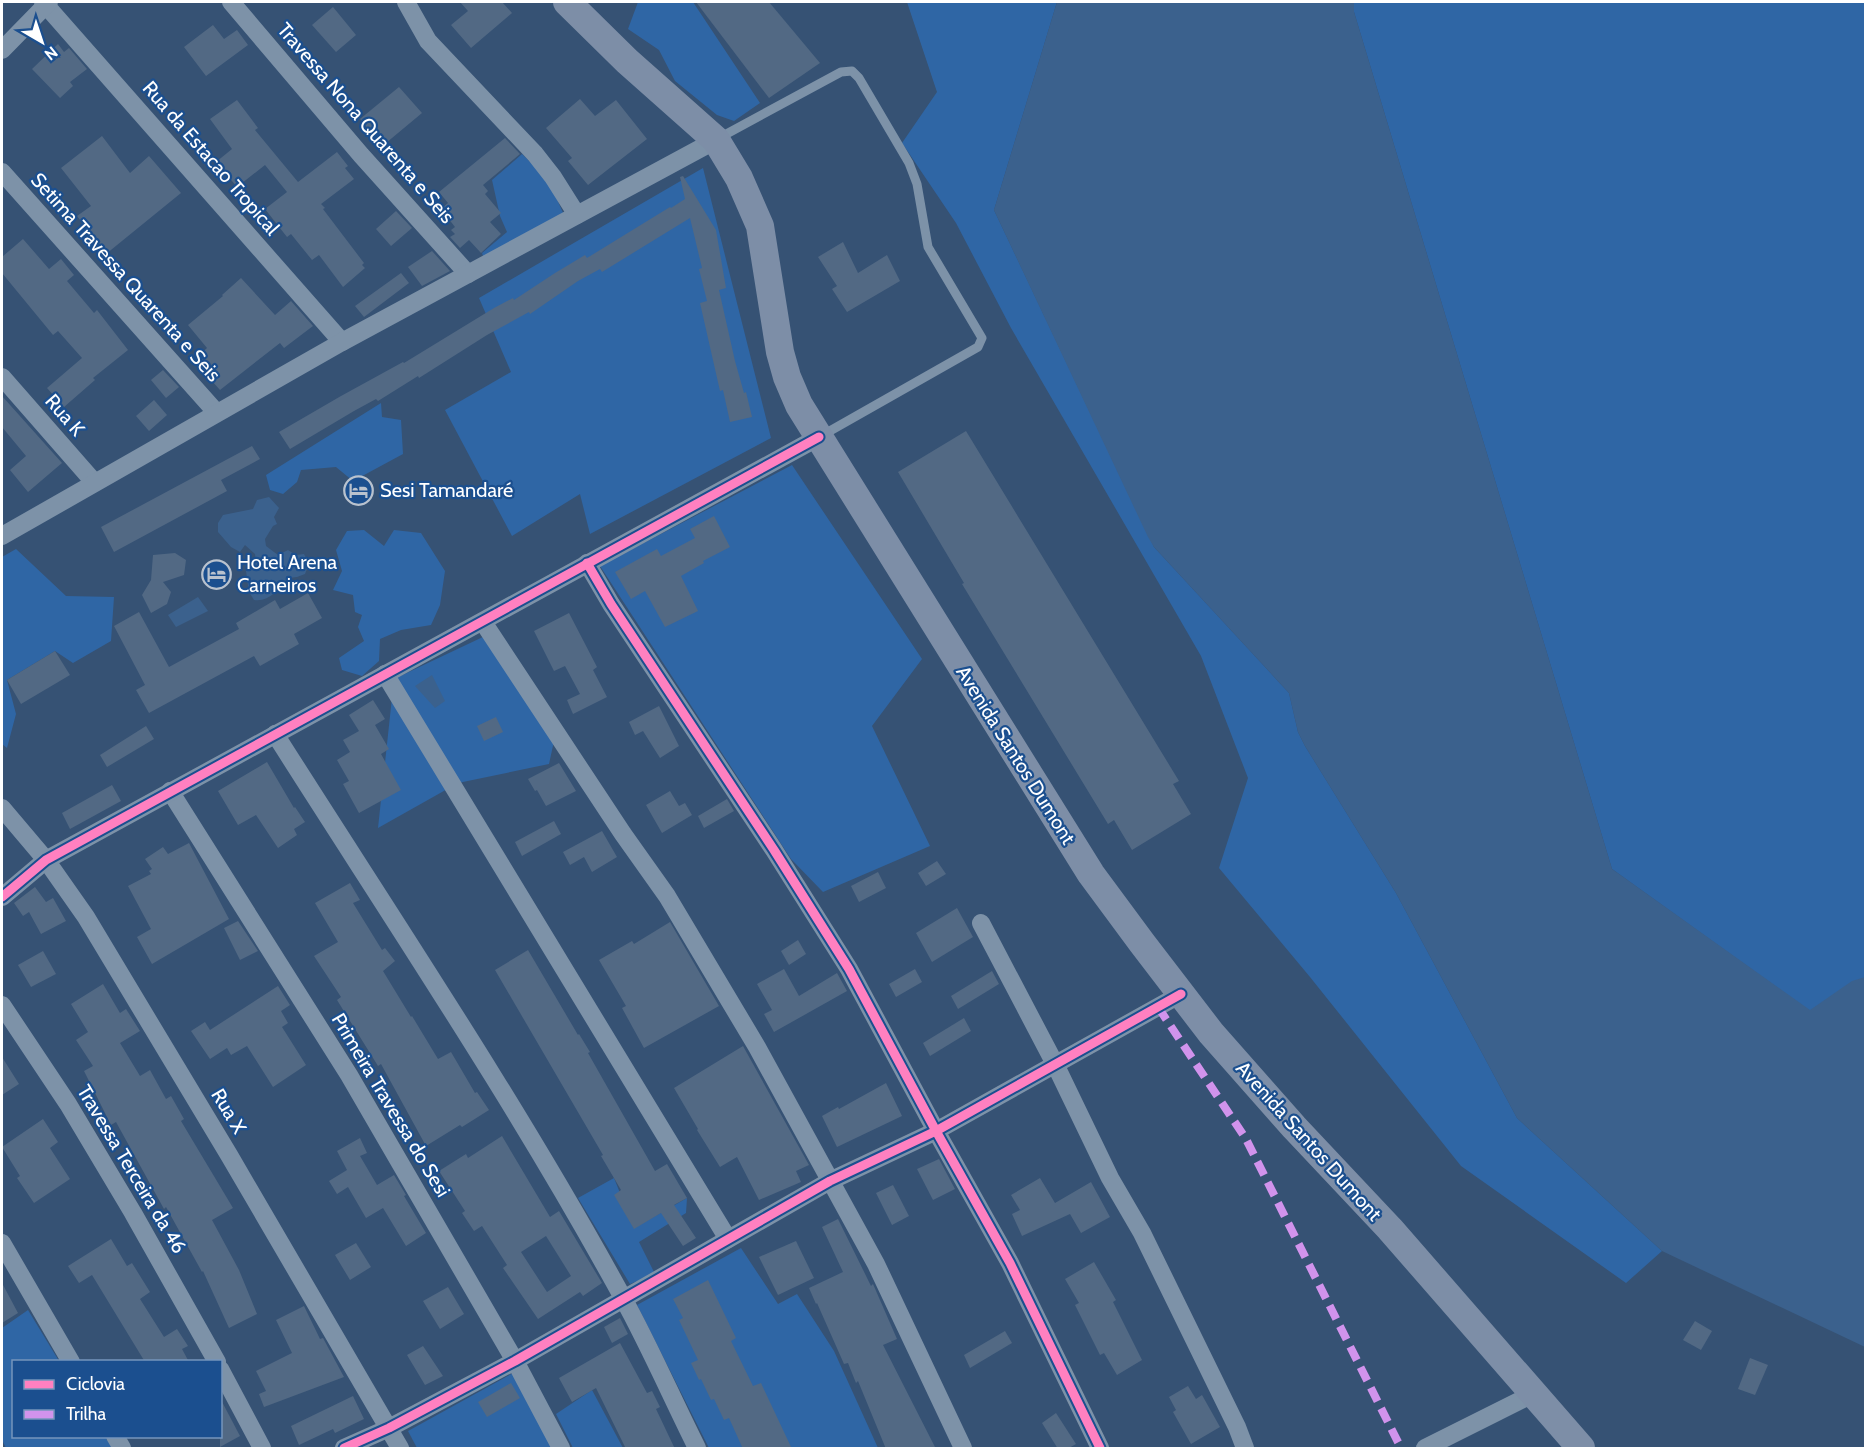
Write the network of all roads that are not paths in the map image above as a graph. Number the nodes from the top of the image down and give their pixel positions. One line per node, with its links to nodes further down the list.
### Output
1 (46, 2): 5 (street); 10 (street, Rua da Estacao Tropical)
2 (231, 2): 9 (street, Travessa Nona Quarenta e Seis)
3 (406, 2): 8 (street)
4 (567, 2): 6 (main road, Avenida Santos Dumont)
5 (2, 50)
6 (716, 140): 8 (street); 13 (main road, Avenida Santos Dumont); 13 (lane)
7 (2, 172): 12 (street, Setima Travessa Quarenta e Seis)
8 (577, 215): 9 (street)
9 (468, 274): 10 (street)
10 (342, 342): 12 (street)
11 (2, 377): 14 (street, Rua K)
12 (216, 412): 14 (street)
13 (819, 437): 16 (street); 25 (main road, Avenida Santos Dumont)
14 (94, 482): 15 (street)
15 (5, 528)
16 (587, 563): 17 (street); 28 (street)
17 (483, 622): 18 (street); 29 (street)
18 (385, 674): 19 (street); 30 (street)
19 (275, 734): 20 (street); 32 (street)
20 (170, 791): 22 (street); 35 (street, Primeira Travessa do Sesi)
21 (2, 808): 22 (street, Rua X)
22 (46, 860): 23 (street); 38 (street, Rua X)
23 (2, 897)
24 (981, 923): 27 (street)
25 (1181, 994): 27 (street); 37 (main road, Avenida Santos Dumont)
26 (2, 1005): 34 (street, Travessa Terceira da 46)
27 (1055, 1064): 28 (street); 46 (street)
28 (936, 1131): 29 (street); 45 (street)
29 (830, 1181): 30 (street); 44 (street)
30 (728, 1239): 32 (street)
31 (2, 1243): 33 (street)
32 (624, 1299): 35 (street); 43 (street)
33 (70, 1360)
34 (216, 1360)
35 (515, 1361): 38 (street); 42 (street, Primeira Travessa do Sesi)
36 (222, 1373): 39 (street)
37 (1533, 1394): 47 (street); 48 (main road, Avenida Santos Dumont)
38 (389, 1428): 40 (street); 41 (street, Rua X)
39 (262, 1449)
40 (344, 1449)
41 (400, 1449)
42 (561, 1449)
43 (697, 1449)
44 (963, 1449)
45 (1100, 1449)
46 (1245, 1449)
47 (1425, 1449)
48 (1581, 1449)

